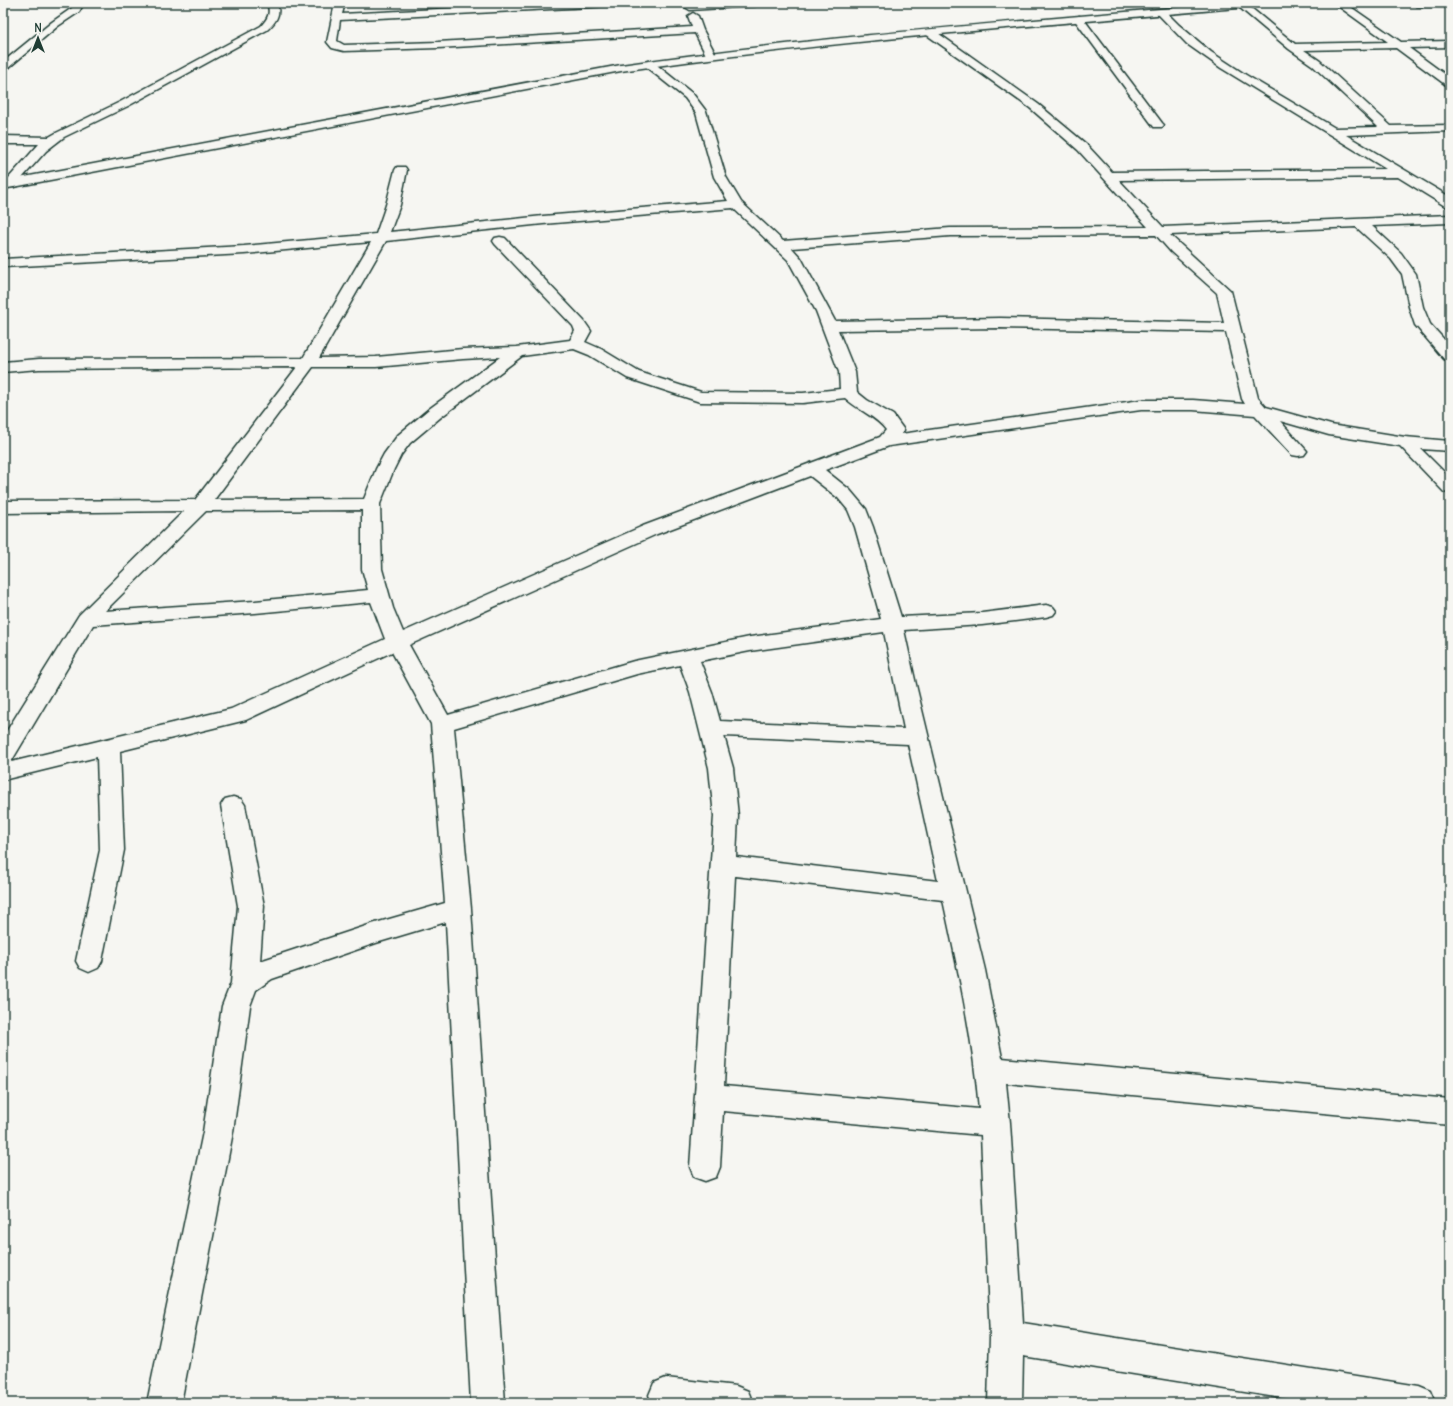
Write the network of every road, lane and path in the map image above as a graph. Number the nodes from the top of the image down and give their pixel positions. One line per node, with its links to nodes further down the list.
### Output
1 (79, 3): 22 (main road)
2 (272, 3): 29 (main road)
3 (340, 3): 13 (main road)
4 (611, 3): 13 (main road)
5 (755, 3): 11 (main road)
6 (1260, 3): 9 (main road)
7 (1339, 3): 18 (main road)
8 (1417, 3): 10 (main road)
9 (1242, 4): 12 (main road); 19 (main road)
10 (1450, 4)
11 (690, 5): 15 (main road)
12 (1161, 12): 14 (main road); 27 (main road)
13 (336, 17): 15 (main road)
14 (1079, 19): 16 (main road); 24 (main road)
15 (698, 30): 20 (main road)
16 (930, 33): 20 (main road); 32 (main road)
17 (1450, 44): 18 (main road)
18 (1400, 45): 19 (main road); 23 (main road)
19 (1293, 47): 26 (main road)
20 (711, 55): 21 (main road)
21 (650, 64): 33 (main road); 35 (main road)
22 (3, 68)
23 (1450, 83)
24 (1158, 125)
25 (1450, 128): 26 (main road)
26 (1387, 129): 27 (main road)
27 (1332, 132): 31 (main road)
28 (3, 140): 29 (main road)
29 (52, 141): 33 (main road)
30 (401, 170): 39 (main road)
31 (1400, 173): 32 (main road); 34 (main road)
32 (1109, 176): 38 (main road)
33 (6, 184)
34 (1450, 203)
35 (736, 204): 39 (main road); 41 (main road)
36 (1450, 219): 37 (main road)
37 (1359, 222): 38 (main road); 47 (main road)
38 (1160, 231): 41 (main road); 44 (main road)
39 (381, 237): 42 (main road); 48 (main road)
40 (500, 241): 45 (main road)
41 (780, 245): 43 (main road)
42 (3, 263)
43 (829, 326): 44 (main road); 50 (main road)
44 (1232, 328): 51 (main road)
45 (576, 344): 46 (main road); 50 (main road)
46 (517, 352): 48 (main road); 58 (main road)
47 (1450, 356)
48 (308, 363): 49 (main road); 59 (main road)
49 (3, 367)
50 (849, 393): 52 (main road)
51 (1260, 410): 52 (main road); 53 (main road); 55 (main road)
52 (886, 441): 56 (main road)
53 (1405, 442): 54 (main road); 57 (main road)
54 (1450, 446)
55 (1298, 451)
56 (812, 469): 64 (main road); 65 (main road)
57 (1450, 488)
58 (371, 504): 59 (main road); 61 (main road)
59 (201, 505): 60 (main road); 63 (main road)
60 (3, 507)
61 (380, 595): 63 (main road); 65 (main road)
62 (1046, 610): 64 (main road)
63 (86, 619): 71 (main road)
64 (893, 624): 66 (main road); 69 (main road)
65 (397, 642): 67 (main road); 70 (main road)
66 (688, 657): 67 (main road); 68 (main road)
67 (442, 724): 76 (main road)
68 (711, 728): 69 (main road); 74 (main road)
69 (917, 737): 75 (main road)
70 (108, 747): 72 (main road); 77 (main road)
71 (3, 756)
72 (3, 772)
73 (233, 805): 78 (main road)
74 (723, 865): 75 (main road); 80 (main road)
75 (954, 892): 79 (main road)
76 (458, 909): 78 (main road); 87 (main road)
77 (89, 961)
78 (245, 983): 86 (main road)
79 (990, 1069): 81 (main road); 82 (main road)
80 (709, 1097): 82 (main road); 83 (main road)
81 (1450, 1112)
82 (995, 1123): 84 (main road)
83 (705, 1167)
84 (1007, 1337): 89 (main road); 90 (main road)
85 (666, 1395): 88 (main road)
86 (164, 1403)
87 (488, 1403)
88 (736, 1403)
89 (1005, 1403)
90 (1419, 1403)

